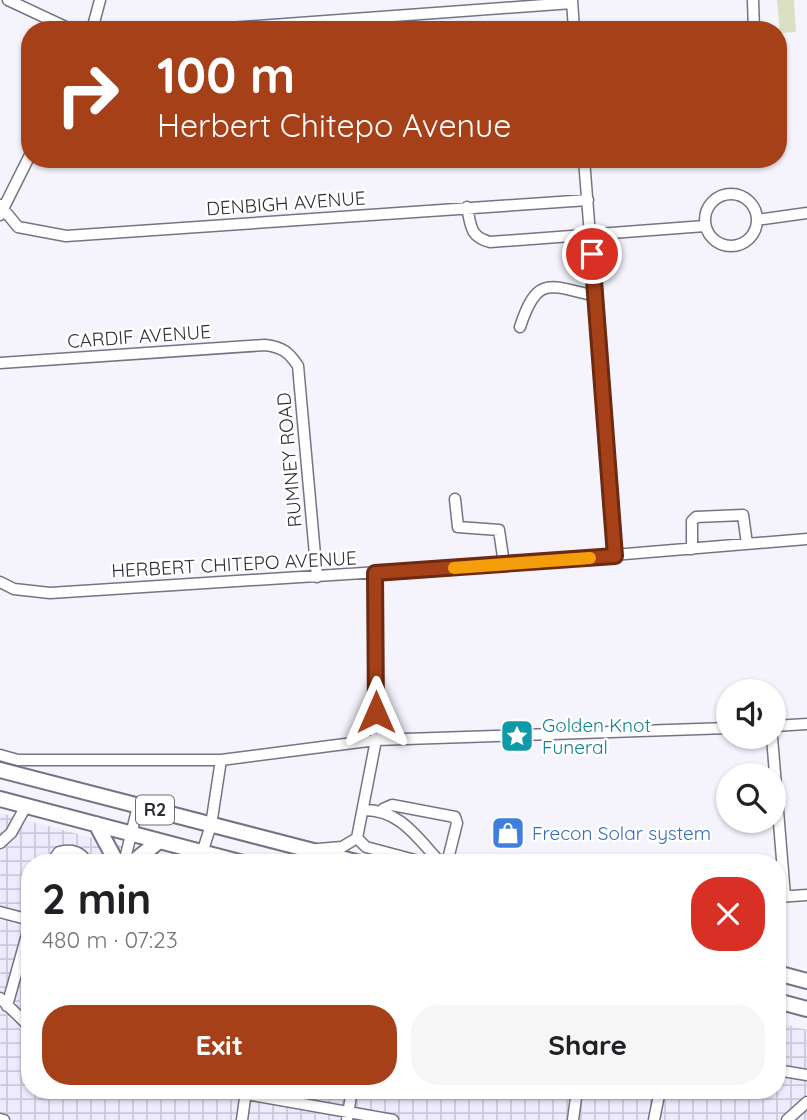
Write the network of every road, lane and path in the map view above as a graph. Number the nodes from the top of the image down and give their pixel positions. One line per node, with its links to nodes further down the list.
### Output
1 (8, 0): 5 (street)
2 (100, 0): 6 (street)
3 (752, 0): 9 (street)
4 (572, 1): 7 (street); 8 (street)
5 (53, 21)
6 (94, 21)
7 (316, 21)
8 (574, 21)
9 (753, 21)
10 (23, 168): 14 (street)
11 (585, 168): 12 (street)
12 (587, 201): 13 (street, DENBIGH AVENUE); 18 (street)
13 (467, 207): 14 (street, DENBIGH AVENUE); 18 (street)
14 (1, 209)
15 (807, 213): 16 (street)
16 (757, 220): 17 (street); 17 (street)
17 (705, 226): 18 (street)
18 (590, 233): 19 (street)
19 (595, 296): 20 (street); 27 (street)
20 (520, 327)
21 (279, 347): 22 (street, CARDIF AVENUE); 30 (street, RUMNEY ROAD)
22 (0, 363)
23 (454, 499): 28 (street)
24 (807, 539): 25 (street, HERBERT CHITEPO AVENUE)
25 (747, 544): 26 (street, HERBERT CHITEPO AVENUE); 26 (street)
26 (692, 549): 27 (street, HERBERT CHITEPO AVENUE)
27 (615, 556): 28 (street, HERBERT CHITEPO AVENUE)
28 (505, 564): 29 (street, HERBERT CHITEPO AVENUE)
29 (375, 573): 30 (street, HERBERT CHITEPO AVENUE); 35 (street)
30 (317, 577): 31 (street, HERBERT CHITEPO AVENUE)
31 (0, 582)
32 (807, 724): 33 (street)
33 (786, 725)
34 (716, 728): 35 (street)
35 (376, 740): 38 (street); 44 (street)
36 (773, 749): 63 (street)
37 (0, 755): 38 (street)
38 (221, 760): 46 (street)
39 (0, 770): 42 (highway, R2)
40 (0, 799): 41 (highway, R2)
41 (26, 806): 45 (highway, R2); 50 (street)
42 (138, 806): 46 (highway, R2); 47 (street)
43 (383, 809): 44 (street); 61 (street); 62 (street)
44 (363, 810): 48 (street)
45 (96, 824): 47 (highway, R2); 55 (highway)
46 (211, 825): 51 (highway, R2); 52 (street)
47 (132, 833): 49 (highway, R2); 56 (street)
48 (357, 838): 51 (street); 60 (street)
49 (159, 841): 52 (highway, R2); 57 (highway)
50 (0, 843)
51 (310, 850): 59 (highway, R2)
52 (202, 853): 58 (highway, R2)
53 (58, 854): 54 (street)
54 (82, 854)
55 (112, 854)
56 (126, 854)
57 (143, 854)
58 (206, 854)
59 (325, 854)
60 (392, 854)
61 (432, 854)
62 (449, 854)
63 (779, 854)
64 (807, 895): 65 (street)
65 (786, 896)
66 (0, 913): 67 (street)
67 (21, 919)
68 (21, 950): 71 (street)
69 (786, 975): 70 (highway)
70 (807, 981)
71 (4, 1002): 74 (street)
72 (786, 1003): 73 (highway)
73 (807, 1009)
74 (21, 1018)
75 (786, 1072): 76 (street)
76 (807, 1075)
77 (245, 1099): 83 (street)
78 (277, 1099): 82 (street)
79 (576, 1099): 85 (street)
80 (658, 1099): 86 (street)
81 (807, 1102): 87 (street)
82 (348, 1115): 84 (street)
83 (242, 1120)
84 (393, 1120)
85 (573, 1120)
86 (654, 1120)
87 (787, 1120)

